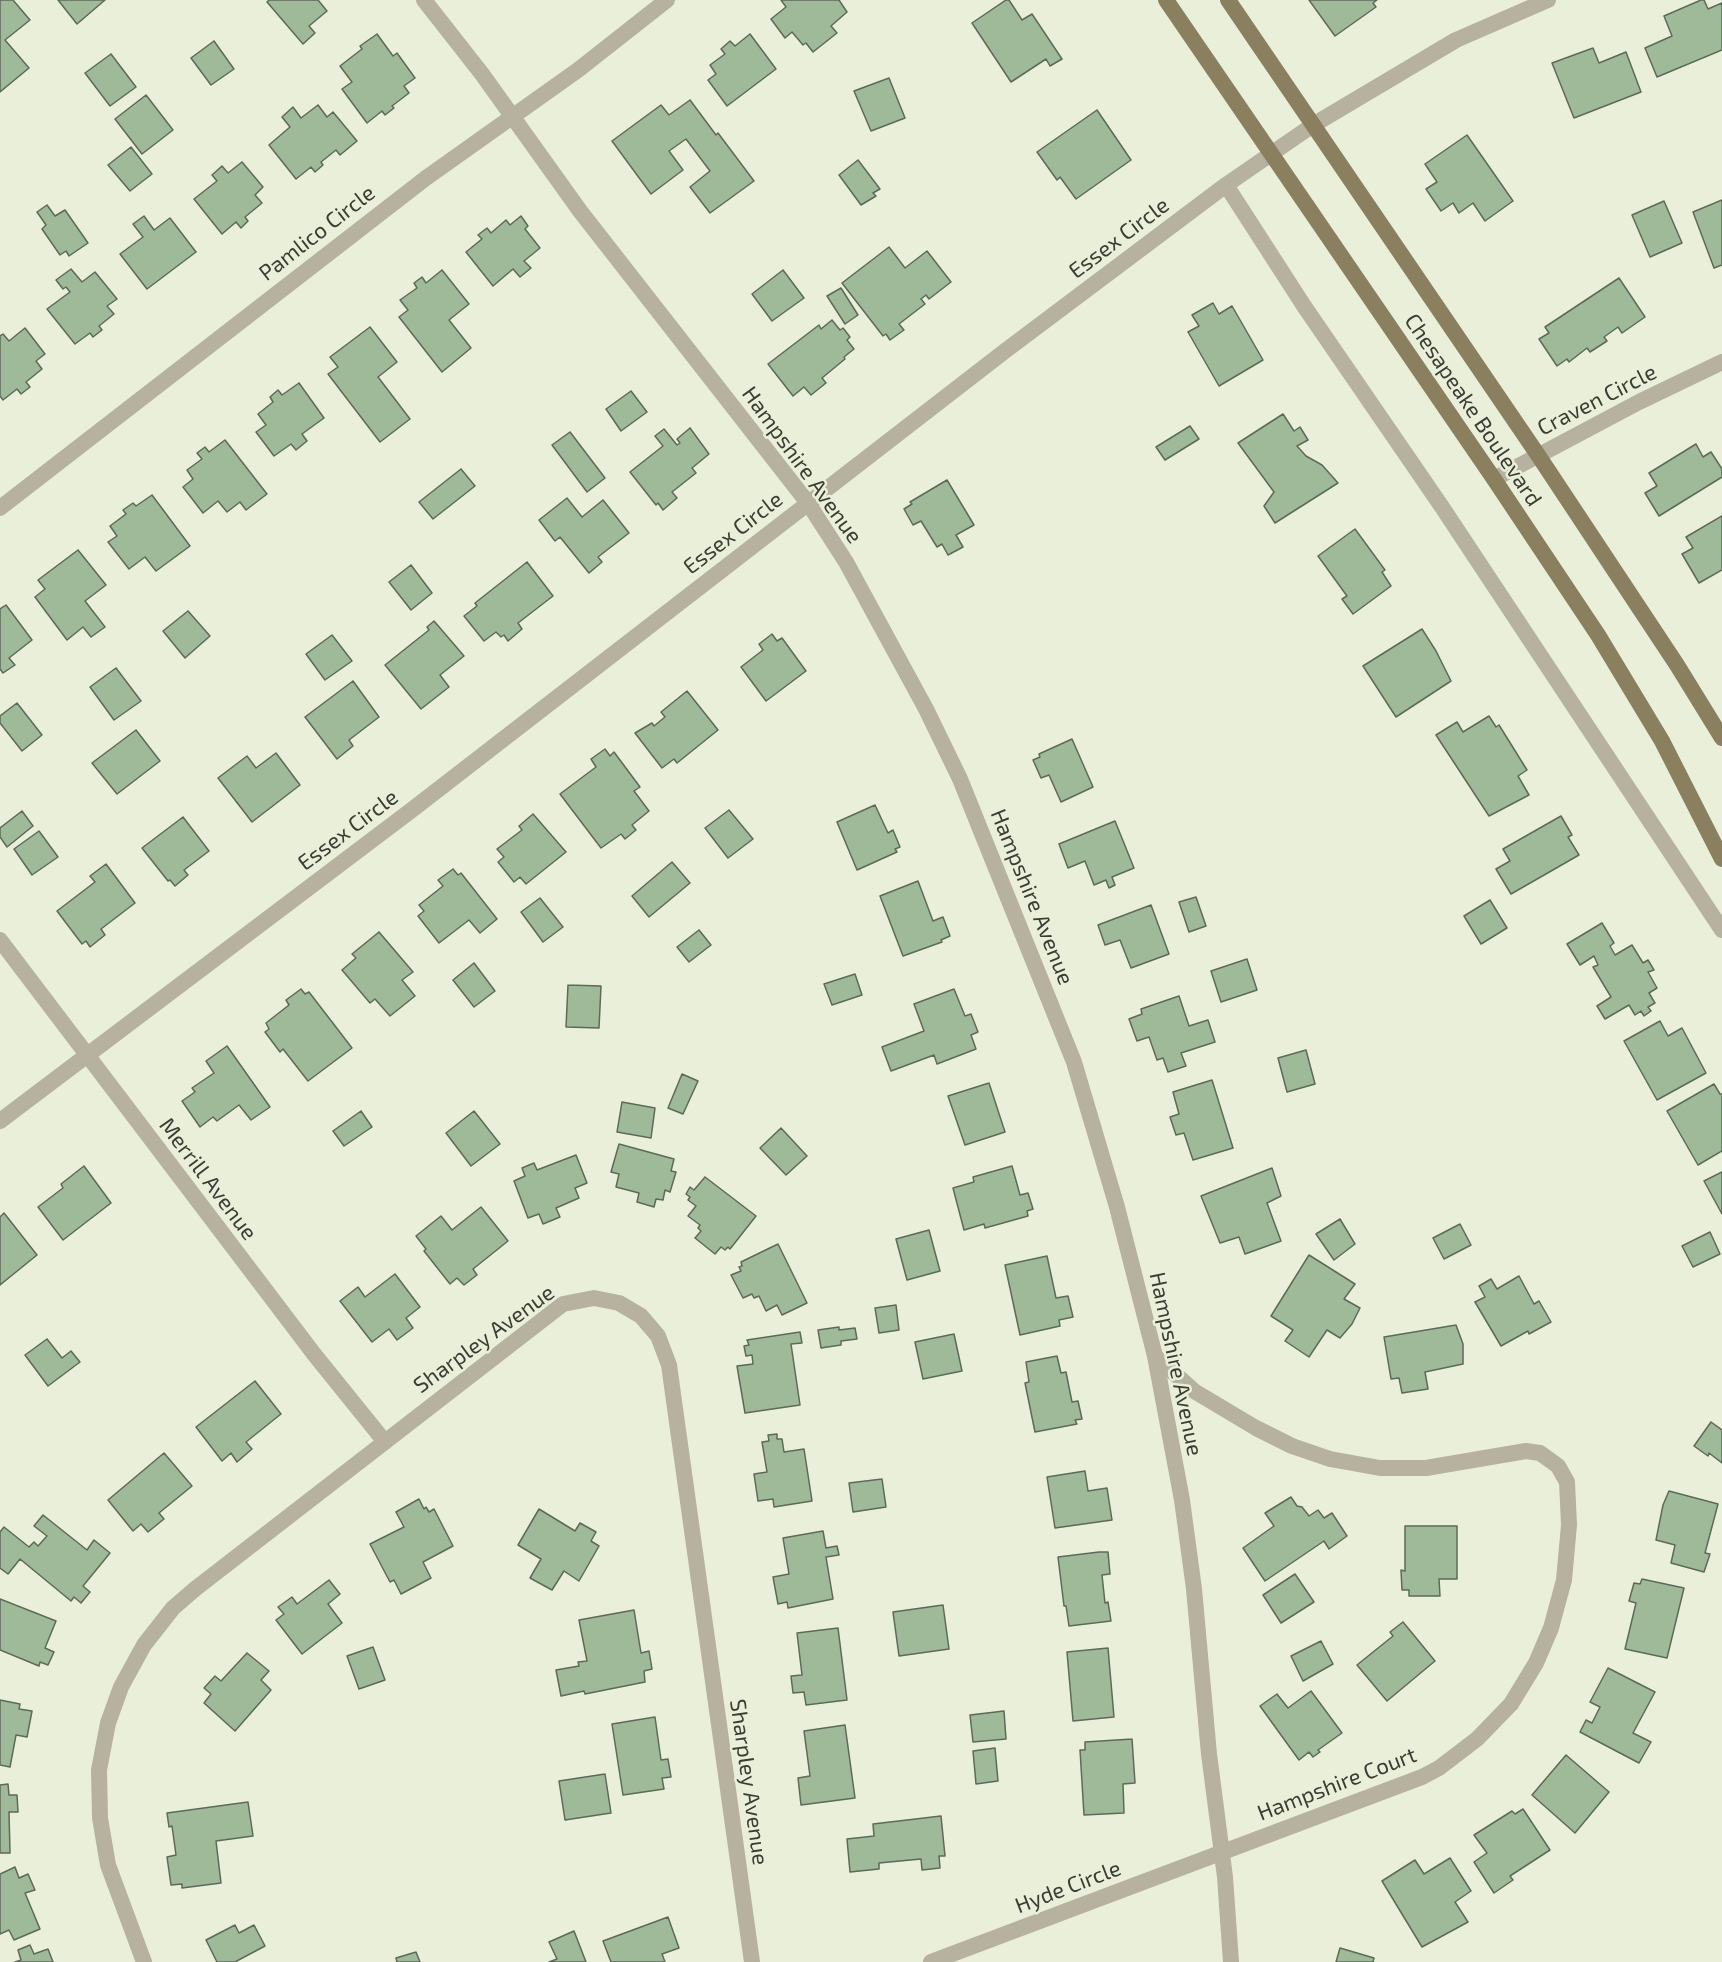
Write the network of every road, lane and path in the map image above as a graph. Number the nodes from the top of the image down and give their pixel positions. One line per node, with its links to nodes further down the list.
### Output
1 (424, 0): 6 (street, Hampshire Avenue)
2 (667, 0): 6 (street, Pamlico Circle)
3 (1166, 0): 8 (main road, Chesapeake Boulevard)
4 (1228, 0): 7 (main road, Chesapeake Boulevard)
5 (1548, 0): 7 (street, Essex Circle)
6 (513, 117): 13 (street, Hampshire Avenue); 14 (street, Pamlico Circle)
7 (1313, 125): 8 (street, Essex Circle); 11 (main road, Chesapeake Boulevard)
8 (1271, 153): 9 (street, Essex Circle); 12 (main road, Chesapeake Boulevard)
9 (1226, 185): 13 (street, Essex Circle); 18 (street)
10 (1722, 362): 11 (street, Craven Circle)
11 (1538, 455): 12 (street, Craven Circle); 15 (main road, Chesapeake Boulevard)
12 (1494, 479): 16 (main road, Chesapeake Boulevard)
13 (808, 503): 20 (street, Essex Circle); 22 (street, Hampshire Avenue)
14 (0, 508)
15 (1722, 738)
16 (1718, 837): 17 (main road, Chesapeake Boulevard)
17 (1722, 859)
18 (1722, 930)
19 (0, 940): 20 (street, Merrill Avenue)
20 (86, 1055): 21 (street, Essex Circle); 23 (street, Merrill Avenue)
21 (0, 1121)
22 (1155, 1356): 24 (street, Hampshire Avenue); 24 (street, Hampshire Court)
23 (385, 1442): 25 (street, Sharpley Avenue); 26 (street, Sharpley Avenue)
24 (1221, 1854): 27 (street, Hyde Circle); 28 (street, Hampshire Avenue)
25 (144, 1962)
26 (752, 1962)
27 (931, 1962)
28 (1231, 1962)

